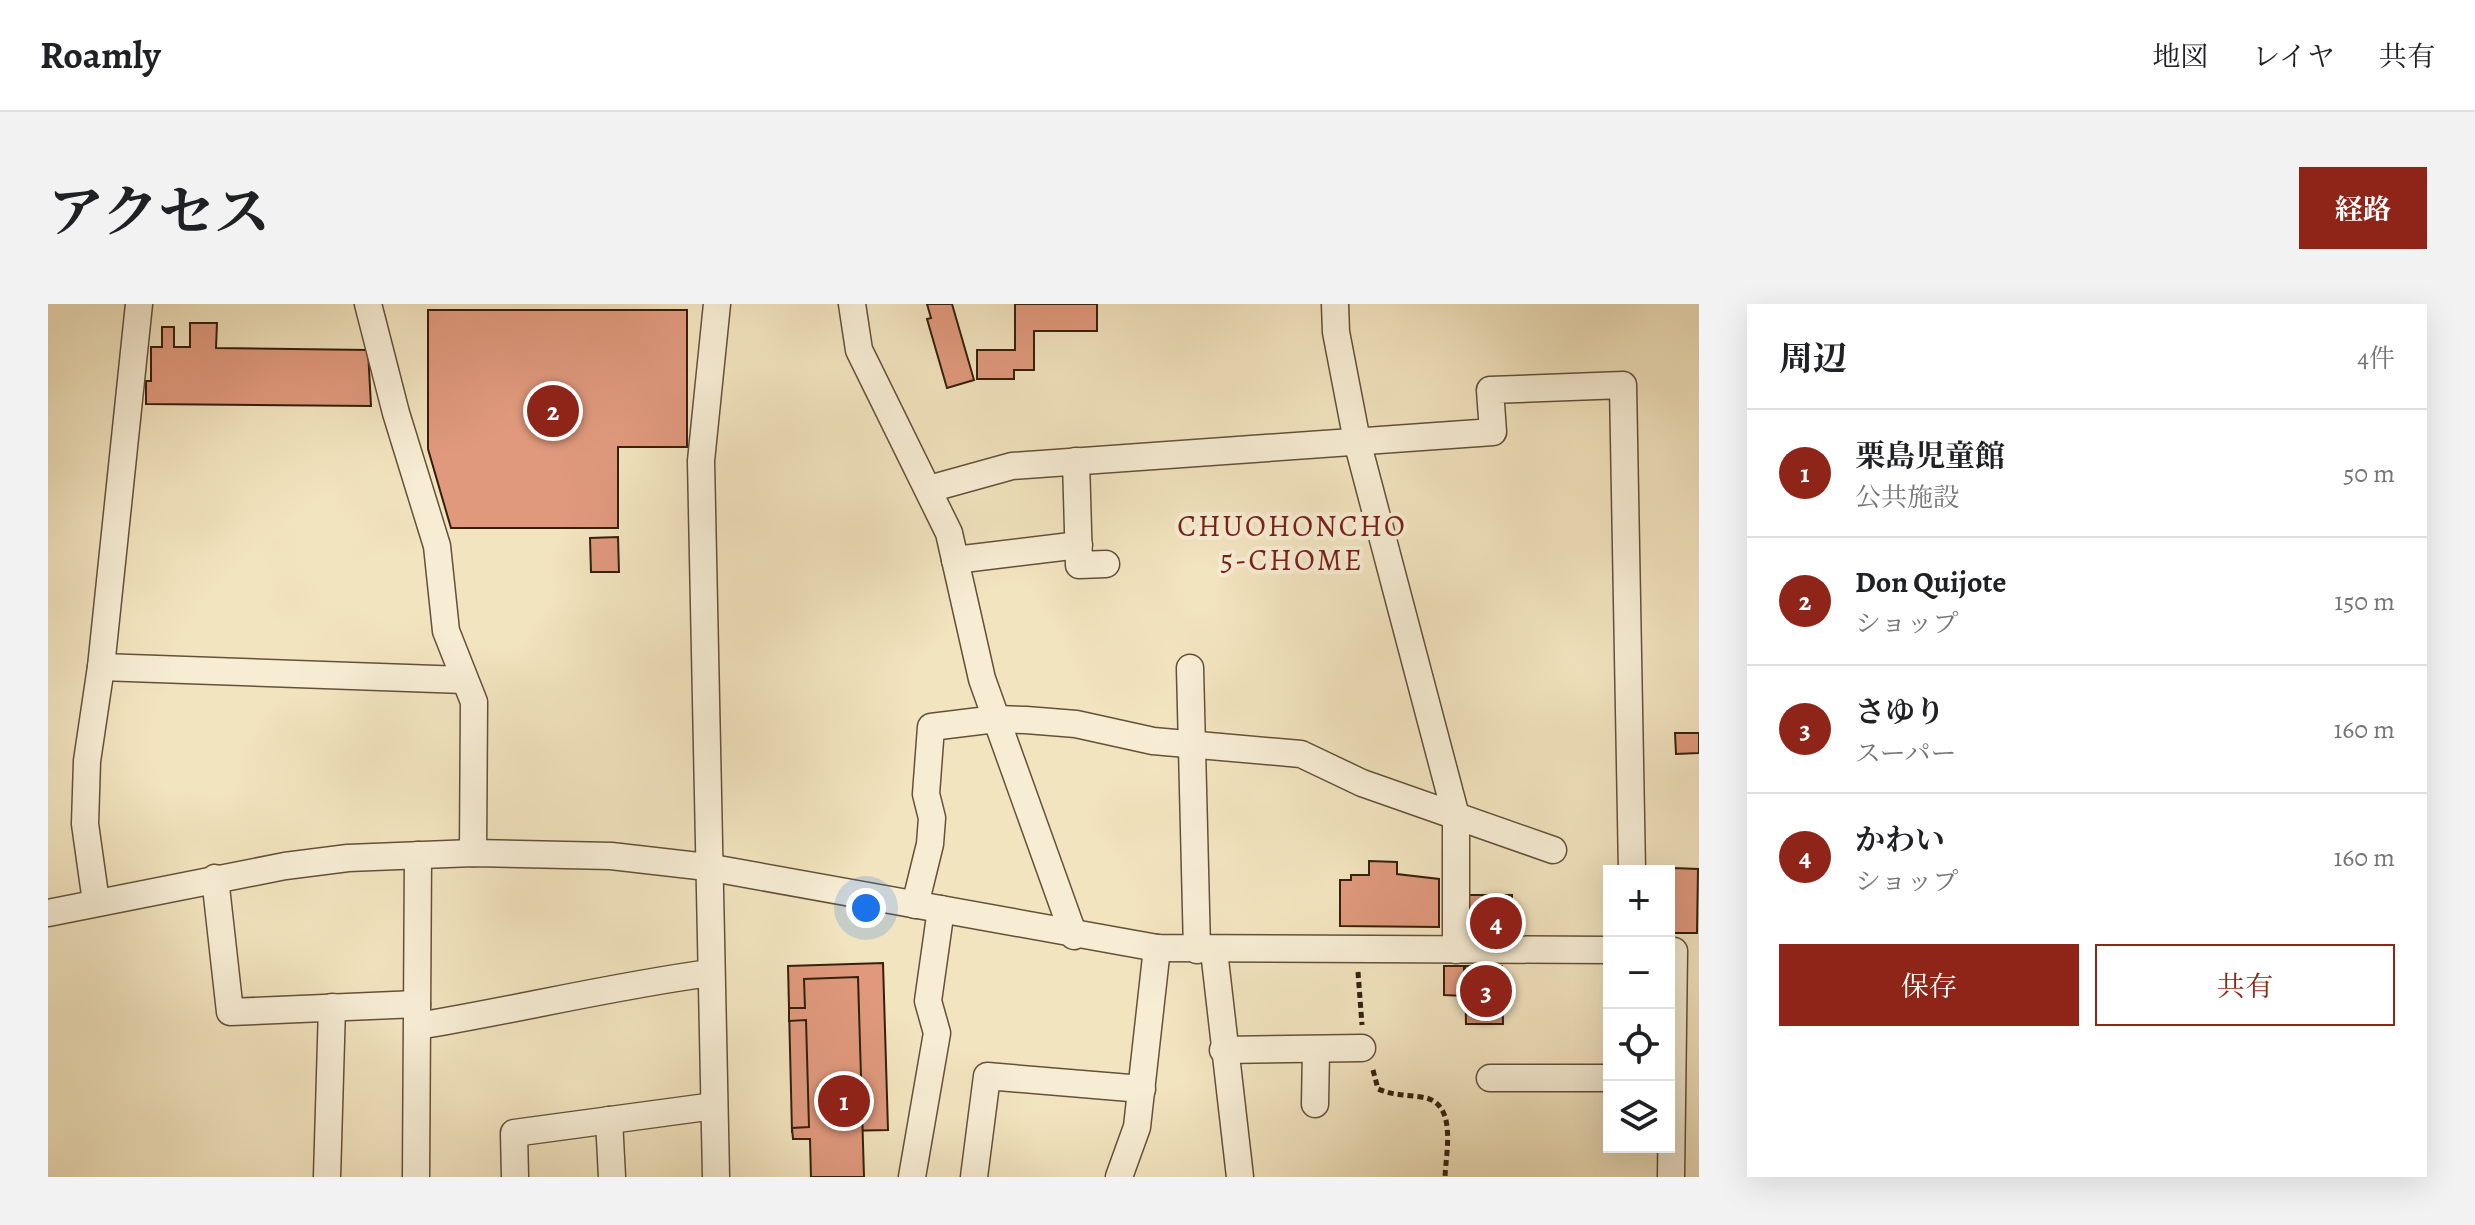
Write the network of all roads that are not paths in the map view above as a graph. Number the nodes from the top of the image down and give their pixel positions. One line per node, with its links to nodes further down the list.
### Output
1 (139, 304): 12 (street)
2 (368, 304): 14 (street)
3 (717, 304): 22 (street)
4 (852, 304): 8 (street)
5 (1335, 304): 6 (street)
6 (1357, 441): 7 (street); 17 (street); 21 (street)
7 (1076, 461): 8 (street); 9 (street)
8 (929, 489): 10 (street)
9 (1079, 545): 10 (street); 11 (street)
10 (955, 560): 15 (street)
11 (1106, 564)
12 (101, 667): 14 (street); 24 (street)
13 (1190, 668): 16 (street)
14 (464, 680): 19 (street)
15 (996, 719): 16 (street); 25 (street); 27 (street)
16 (1191, 743): 17 (street); 29 (street)
17 (1456, 816): 18 (street); 30 (street)
18 (1553, 850)
19 (473, 853): 20 (street); 22 (street)
20 (418, 855): 23 (street); 35 (street)
21 (1632, 865)
22 (707, 867): 25 (street); 33 (street)
23 (215, 878): 24 (street); 34 (street)
24 (96, 902): 26 (street)
25 (928, 907): 27 (street); 52 (street)
26 (48, 913)
27 (1074, 936): 28 (street)
28 (1157, 948): 29 (street); 43 (street)
29 (1205, 950): 30 (street); 38 (street)
30 (1456, 950): 31 (street)
31 (1603, 950)
32 (1681, 951): 36 (street)
33 (710, 973): 35 (street); 45 (street)
34 (332, 1007): 35 (street); 47 (street)
35 (417, 1015): 48 (street)
36 (1675, 1027)
37 (1366, 1049): 39 (street)
38 (1223, 1050): 39 (street); 55 (street)
39 (1316, 1050): 44 (street)
40 (1490, 1078): 41 (street)
41 (1603, 1078)
42 (1671, 1081): 56 (street)
43 (1142, 1089): 53 (street); 54 (street)
44 (1315, 1104)
45 (714, 1106): 46 (street); 51 (street)
46 (609, 1120): 49 (street); 50 (street)
47 (327, 1177)
48 (416, 1177)
49 (515, 1177)
50 (612, 1177)
51 (716, 1177)
52 (912, 1177)
53 (974, 1177)
54 (1119, 1177)
55 (1240, 1177)
56 (1671, 1177)

